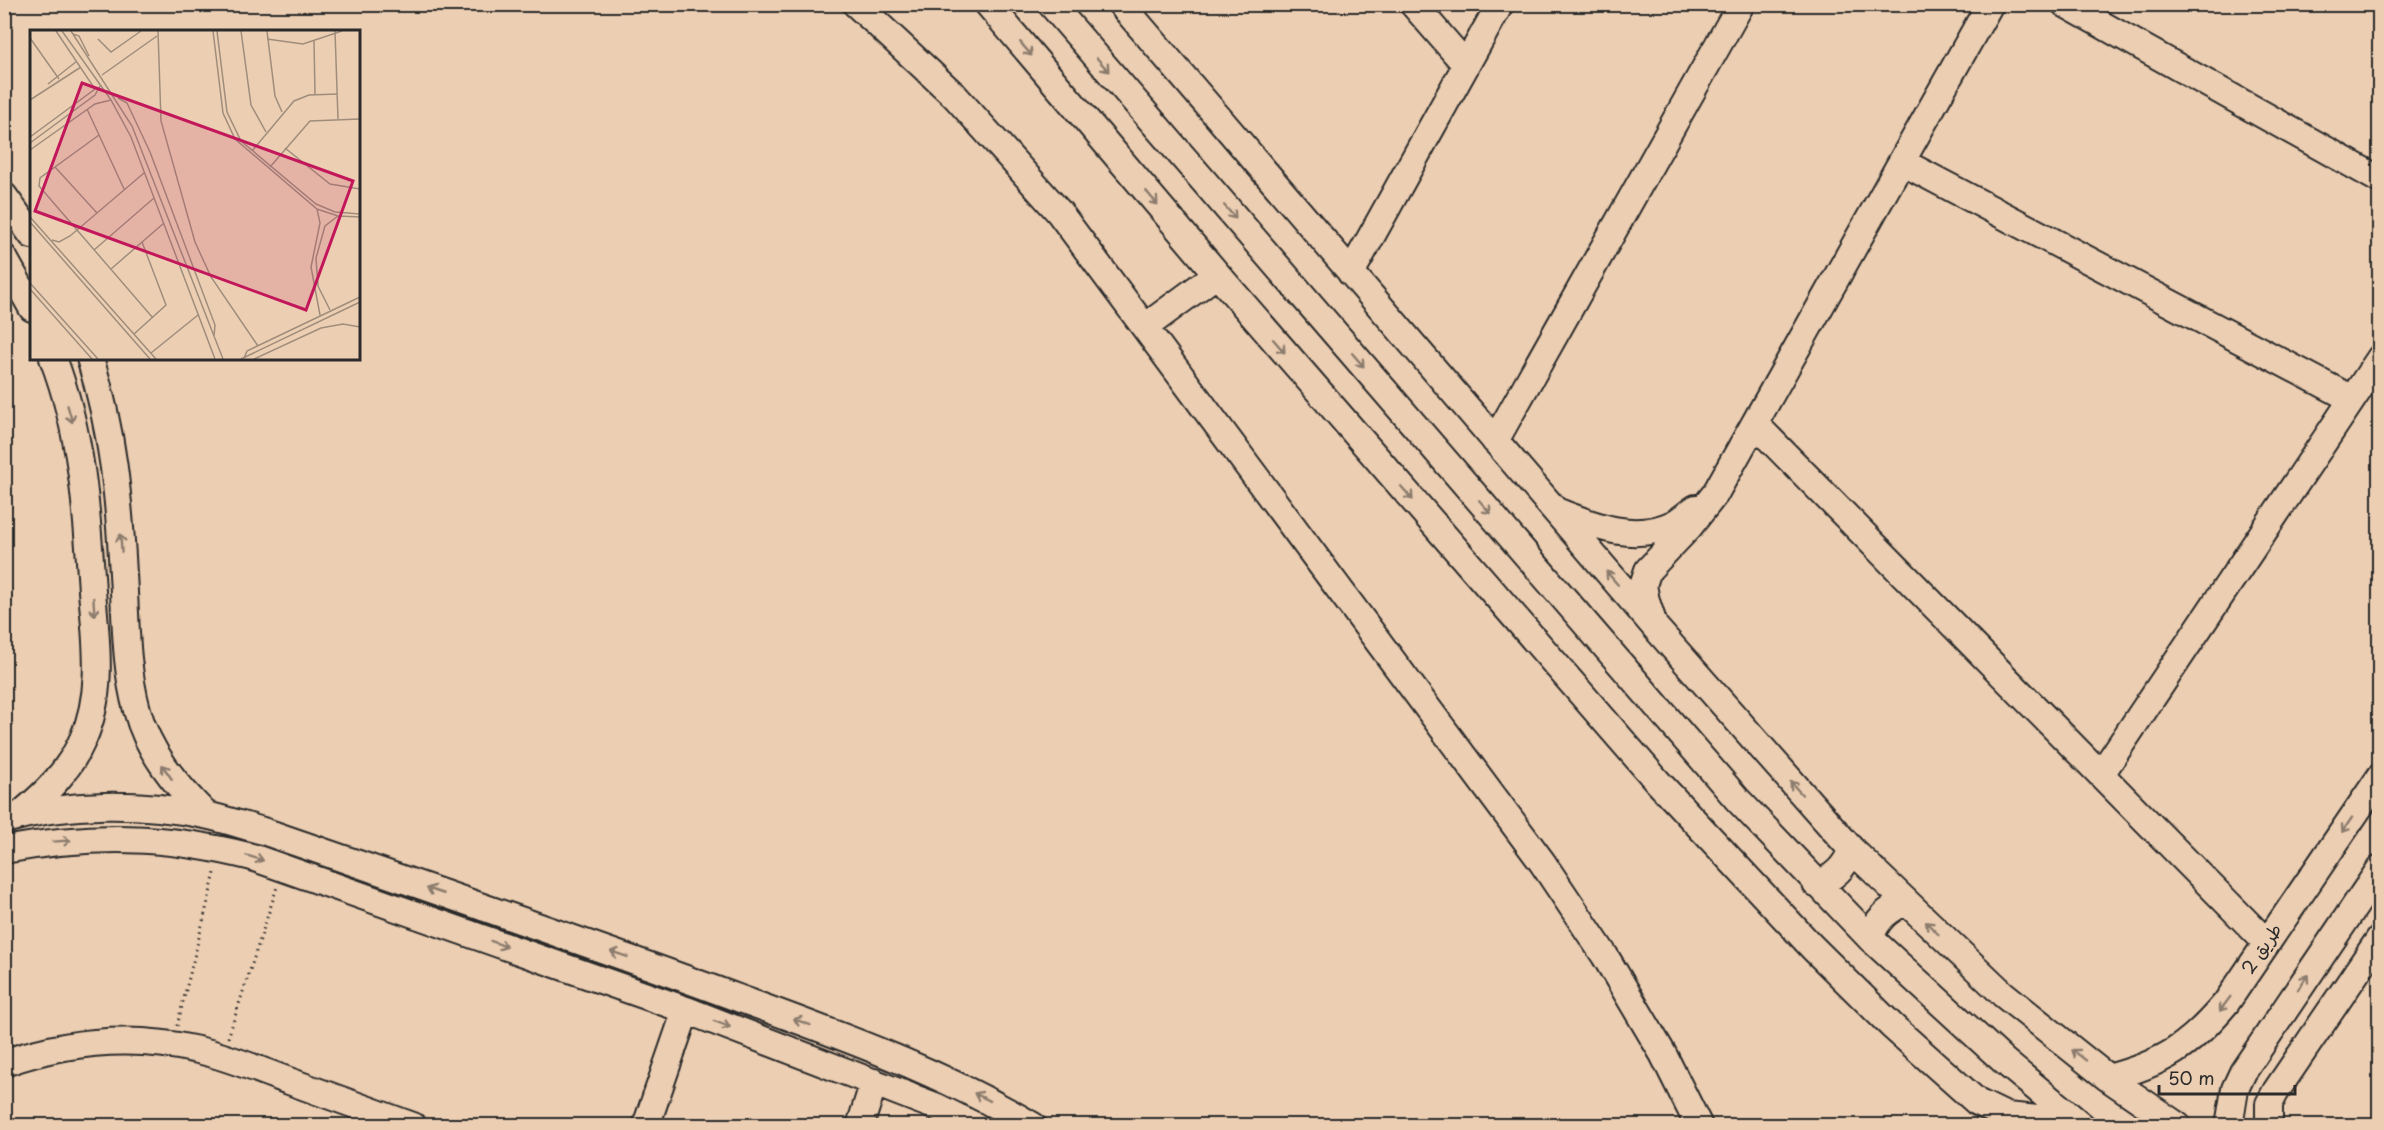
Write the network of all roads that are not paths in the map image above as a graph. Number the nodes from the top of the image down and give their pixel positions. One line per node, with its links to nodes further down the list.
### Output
1 (856, 4): 19 (street)
2 (988, 4): 17 (street, one-way to 17)
3 (1051, 4): 36 (street, one-way to 36)
4 (1121, 4): 16 (street)
5 (1413, 4): 10 (street)
6 (1500, 4): 10 (street)
7 (1741, 4): 25 (street)
8 (1990, 4): 11 (street)
9 (2065, 4): 12 (street)
10 (1466, 65): 16 (street)
11 (1902, 162): 23 (street); 24 (street)
12 (2379, 180)
13 (4, 196): 14 (street)
14 (30, 232)
15 (4, 258): 18 (street)
16 (1351, 273): 25 (street)
17 (1216, 274): 19 (street); 47 (street, one-way to 47)
18 (30, 304)
19 (1145, 327): 53 (street)
20 (2379, 358): 23 (street)
21 (53, 360): 32 (street, one-way to 32)
22 (91, 360): 31 (street, one-way to 22)
23 (2352, 399): 29 (street)
24 (1755, 424): 26 (street); 29 (street)
25 (1495, 441): 27 (street)
26 (1715, 494): 27 (street); 28 (street)
27 (1555, 511): 28 (street, one-way to 27)
28 (1654, 627): 34 (street, one-way to 28)
29 (2101, 774): 40 (street)
30 (2379, 777): 40 (street, طريق 2, one-way to 40)
31 (206, 815): 32 (street); 52 (street, one-way to 31)
32 (12, 818)
33 (4, 850): 41 (street, one-way to 41)
34 (1852, 850): 36 (street); 37 (street)
35 (2379, 869): 43 (street, one-way to 35)
36 (1816, 884): 38 (street)
37 (1905, 902): 38 (street); 45 (street, one-way to 37)
38 (1870, 938): 47 (street)
39 (2379, 938): 42 (street)
40 (2267, 943): 45 (street, طريق 2, one-way to 45)
41 (686, 1010): 46 (street, one-way to 46); 49 (street)
42 (2330, 1011): 43 (street); 56 (street)
43 (2268, 1035): 55 (street)
44 (4, 1063): 48 (street)
45 (2108, 1078): 54 (street)
46 (874, 1082): 50 (street); 51 (street)
47 (2073, 1118)
48 (413, 1125)
49 (646, 1125)
50 (860, 1125)
51 (975, 1125)
52 (1033, 1125)
53 (1699, 1125)
54 (2178, 1125)
55 (2229, 1125)
56 (2269, 1125)

